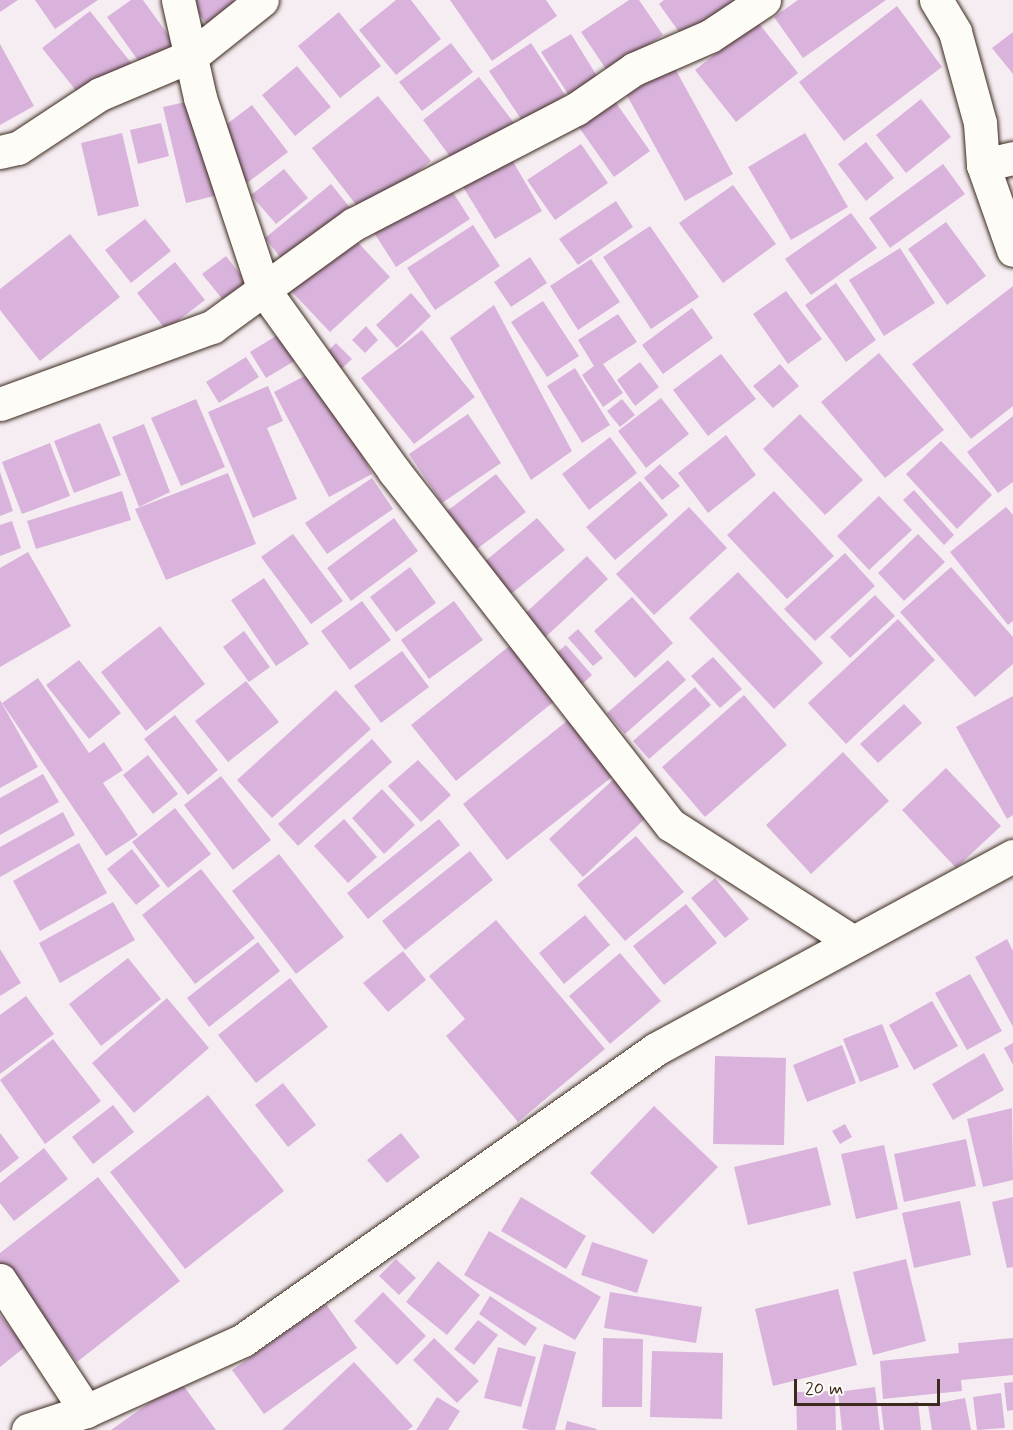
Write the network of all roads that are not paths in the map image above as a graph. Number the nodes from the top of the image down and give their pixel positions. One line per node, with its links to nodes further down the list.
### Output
1 (177, 0): 5 (street)
2 (262, 0): 5 (street)
3 (764, 0): 9 (street)
4 (936, 0): 7 (street)
5 (193, 55): 6 (street); 9 (street)
6 (0, 152)
7 (998, 162): 8 (street)
8 (1013, 249)
9 (264, 290): 10 (street); 12 (street)
10 (0, 404)
11 (1013, 856): 12 (street)
12 (853, 942): 14 (street)
13 (0, 1280): 14 (street)
14 (86, 1411): 15 (street)
15 (28, 1430)

